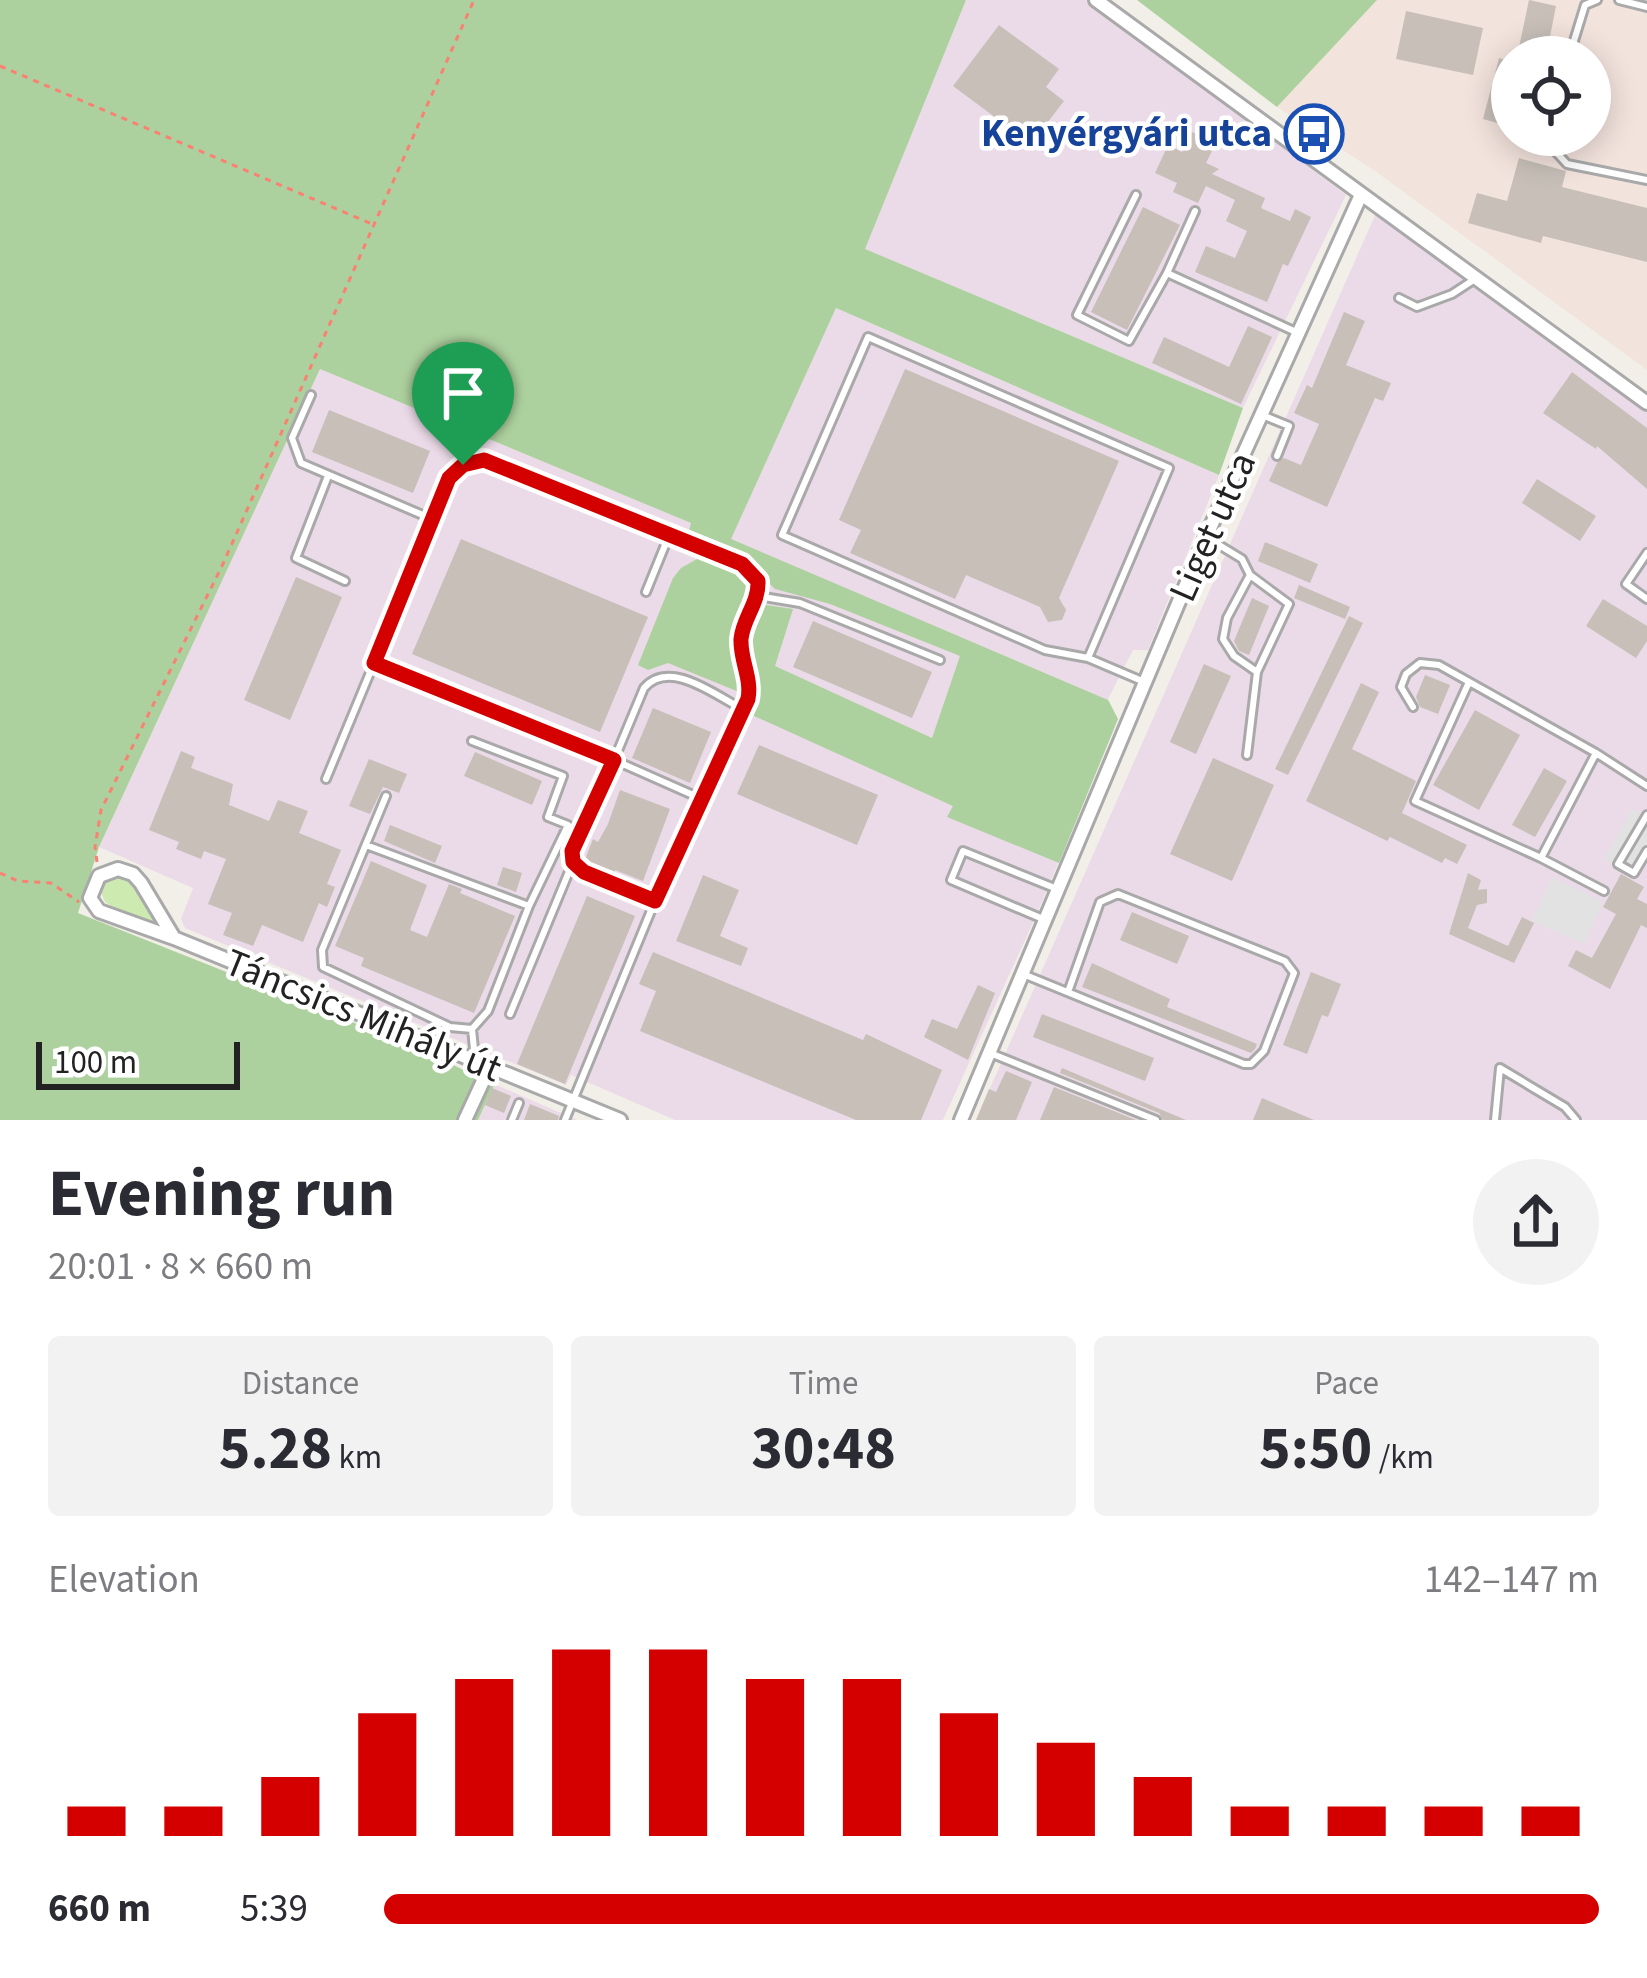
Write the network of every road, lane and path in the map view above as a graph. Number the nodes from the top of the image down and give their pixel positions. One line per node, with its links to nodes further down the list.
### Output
1 (474, 0): 13 (path)
2 (1096, 0): 11 (street)
3 (1597, 0): 6 (lane)
4 (1618, 0): 5 (lane)
5 (1647, 7)
6 (1575, 36)
7 (0, 66): 13 (path)
8 (1560, 156): 9 (lane)
9 (1647, 180)
10 (1136, 195): 14 (lane)
11 (1360, 197): 15 (street); 17 (street, Liget utca)
12 (1195, 211): 14 (lane)
13 (374, 225): 54 (path)
14 (1167, 273): 17 (lane)
15 (1474, 279): 16 (lane); 19 (street)
16 (1399, 298)
17 (1299, 333): 20 (street, Liget utca)
18 (311, 395): 22 (lane)
19 (1647, 403)
20 (1262, 415): 21 (lane); 25 (street, Liget utca)
21 (1277, 456)
22 (328, 476): 23 (lane); 28 (lane)
23 (432, 518): 24 (lane); 34 (lane)
24 (670, 533): 29 (lane); 30 (lane)
25 (1207, 537): 27 (lane); 37 (street, Liget utca)
26 (1647, 553): 31 (lane)
27 (1250, 575): 35 (lane); 35 (lane)
28 (345, 580)
29 (646, 592)
30 (758, 596): 33 (lane); 39 (lane)
31 (1647, 599)
32 (1088, 658): 32 (lane); 37 (lane)
33 (940, 659)
34 (374, 663): 43 (lane); 44 (lane)
35 (1257, 672): 42 (lane)
36 (1469, 682): 38 (lane); 41 (lane); 51 (lane)
37 (1145, 683): 55 (street, Liget utca)
38 (1413, 707)
39 (744, 710): 43 (lane); 47 (lane)
40 (472, 740): 59 (lane)
41 (1597, 753): 45 (lane); 51 (lane)
42 (1247, 754)
43 (614, 760): 47 (lane); 52 (lane)
44 (326, 779)
45 (1647, 786)
46 (386, 796): 49 (lane)
47 (702, 799): 57 (lane)
48 (1647, 814): 50 (lane)
49 (366, 845): 59 (lane); 65 (lane)
50 (1647, 851)
51 (1541, 858): 56 (lane)
52 (573, 862): 57 (lane); 64 (lane)
53 (0, 873): 58 (path)
54 (99, 876): 58 (street); 61 (street, Táncsics Mihály út)
55 (1059, 890): 60 (street, Liget utca); 60 (lane)
56 (1604, 891)
57 (655, 901): 68 (lane)
58 (92, 905): 61 (street, Táncsics Mihály út)
59 (529, 906): 65 (lane)
60 (1046, 920): 62 (street, Liget utca)
61 (174, 938): 67 (street, Táncsics Mihály út)
62 (1023, 974): 63 (lane); 66 (street, Liget utca)
63 (1068, 992): 63 (lane)
64 (510, 1014)
65 (472, 1029): 67 (lane)
66 (990, 1053): 74 (street, Liget utca); 75 (lane)
67 (483, 1065): 68 (street, Táncsics Mihály út); 70 (street)
68 (572, 1100): 72 (lane); 73 (street, Táncsics Mihály út)
69 (519, 1102): 71 (lane)
70 (465, 1120)
71 (512, 1120)
72 (565, 1120)
73 (620, 1120)
74 (962, 1120)
75 (1156, 1120)
76 (1495, 1120): 77 (lane)
77 (1576, 1120)

